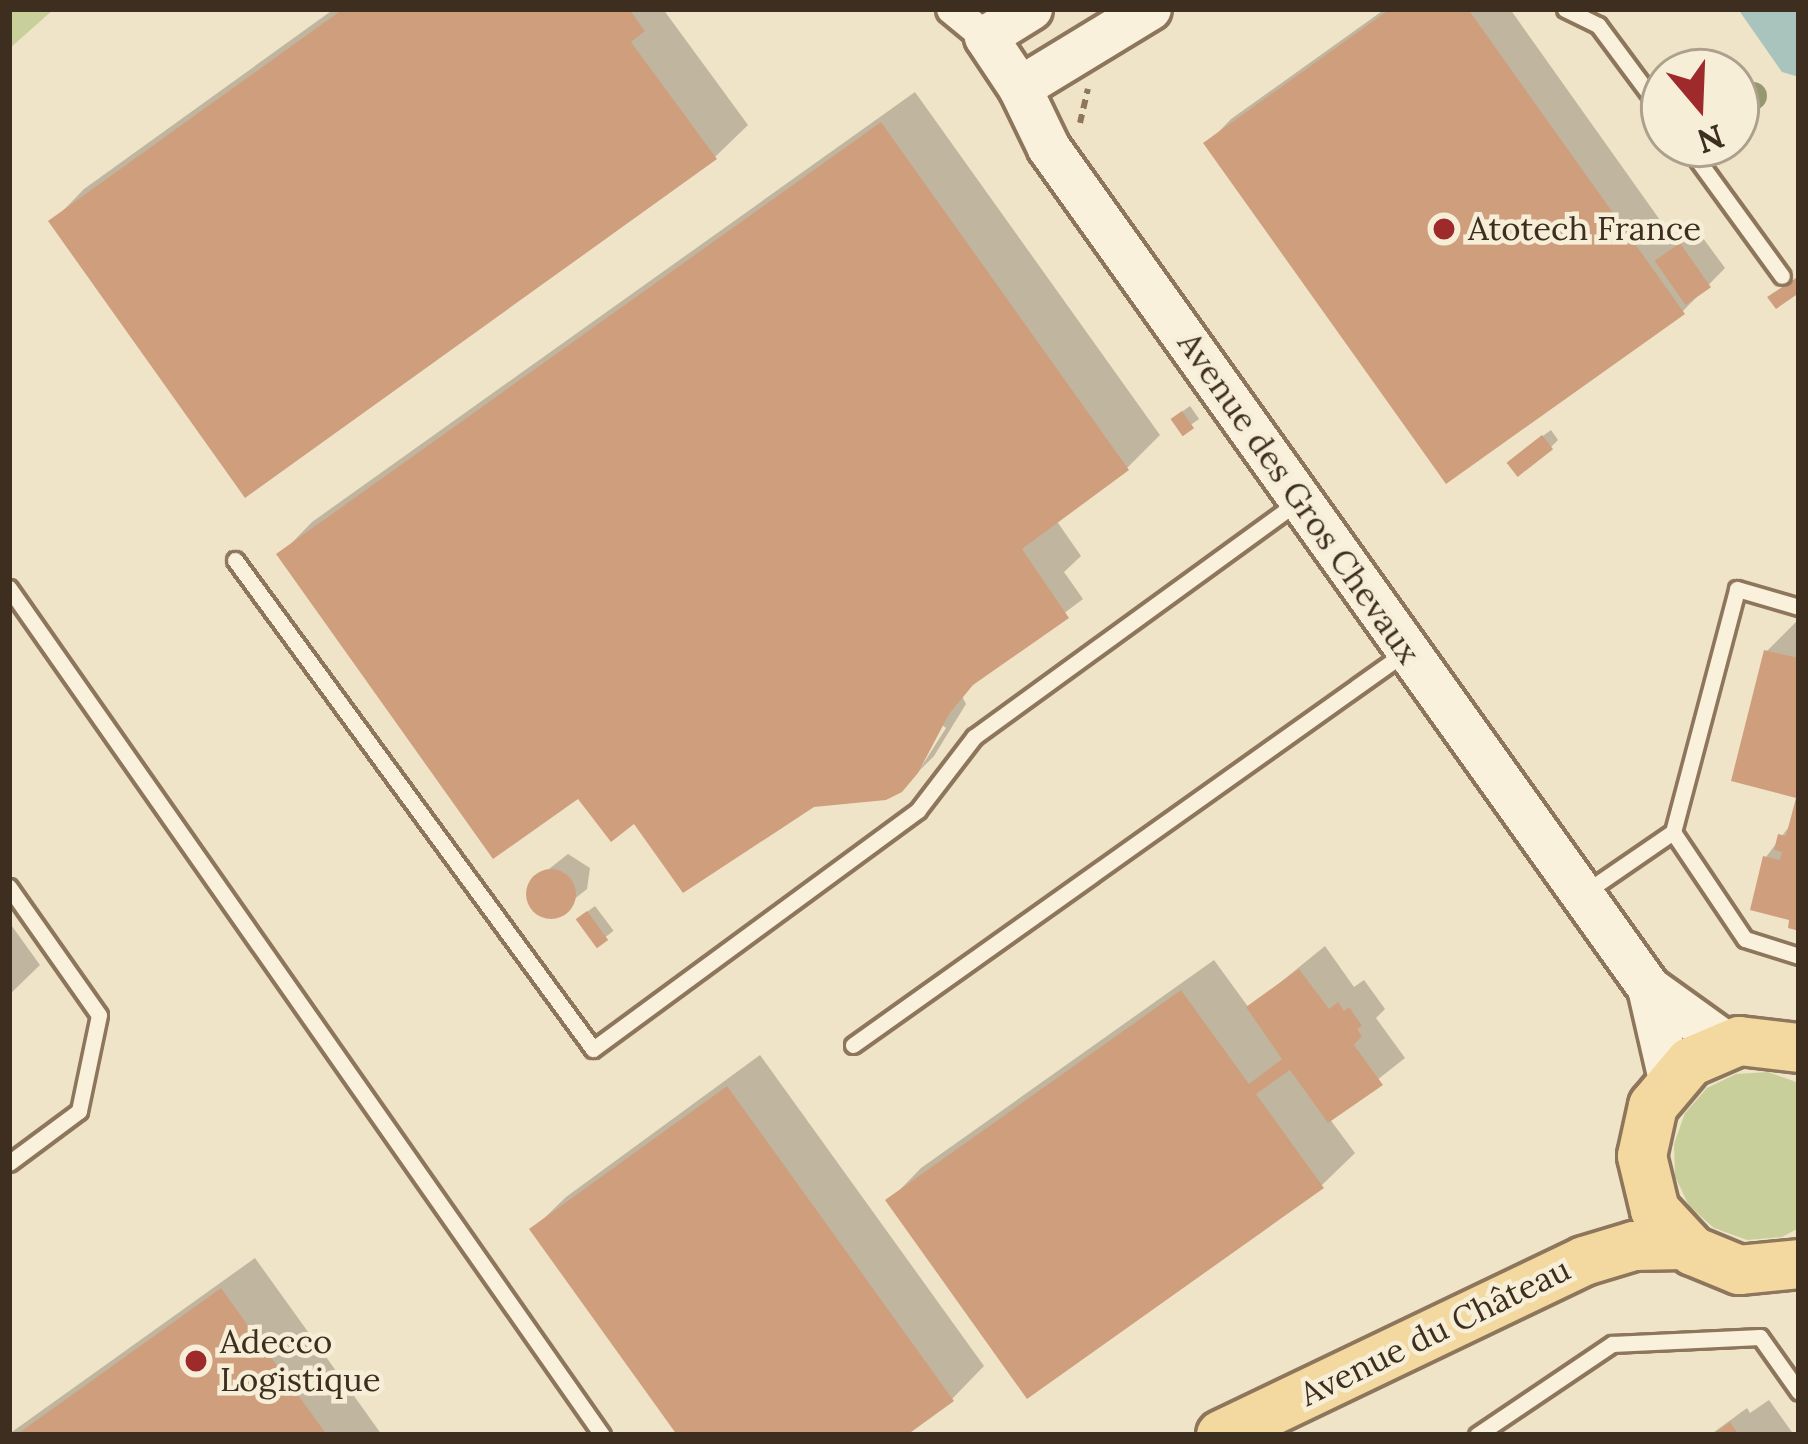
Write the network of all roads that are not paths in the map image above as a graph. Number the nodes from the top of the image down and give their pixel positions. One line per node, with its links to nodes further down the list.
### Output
1 (952, 9): 5 (street, Avenue des Gros Chevaux)
2 (1031, 9): 5 (street)
3 (1150, 9): 7 (street)
4 (1564, 9): 6 (lane)
5 (986, 37): 7 (street, Avenue des Gros Chevaux)
6 (1640, 82)
7 (1020, 88): 10 (street, Avenue des Gros Chevaux)
8 (1703, 168): 9 (lane)
9 (1782, 276)
10 (1300, 500): 11 (lane); 14 (street, Avenue des Gros Chevaux)
11 (236, 560)
12 (9, 588): 30 (lane)
13 (1799, 607): 15 (lane)
14 (1408, 650): 17 (street, Avenue des Gros Chevaux); 21 (lane)
15 (1673, 832): 17 (lane); 18 (lane)
16 (9, 887): 24 (lane)
17 (1582, 895): 19 (street, Avenue des Gros Chevaux)
18 (1799, 956)
19 (1648, 988): 20 (street, Avenue des Gros Chevaux); 23 (street, Avenue des Gros Chevaux)
20 (1727, 1044): 22 (main road); 23 (main road)
21 (853, 1045)
22 (1799, 1048)
23 (1670, 1080): 25 (main road)
24 (9, 1163)
25 (1643, 1177): 26 (main road); 27 (main road, Avenue du Château)
26 (1684, 1245): 27 (main road, Avenue du Château); 28 (main road)
27 (1584, 1261): 31 (main road, Avenue du Château)
28 (1799, 1264)
29 (1799, 1392): 32 (lane)
30 (602, 1435)
31 (1221, 1435)
32 (1477, 1435)

